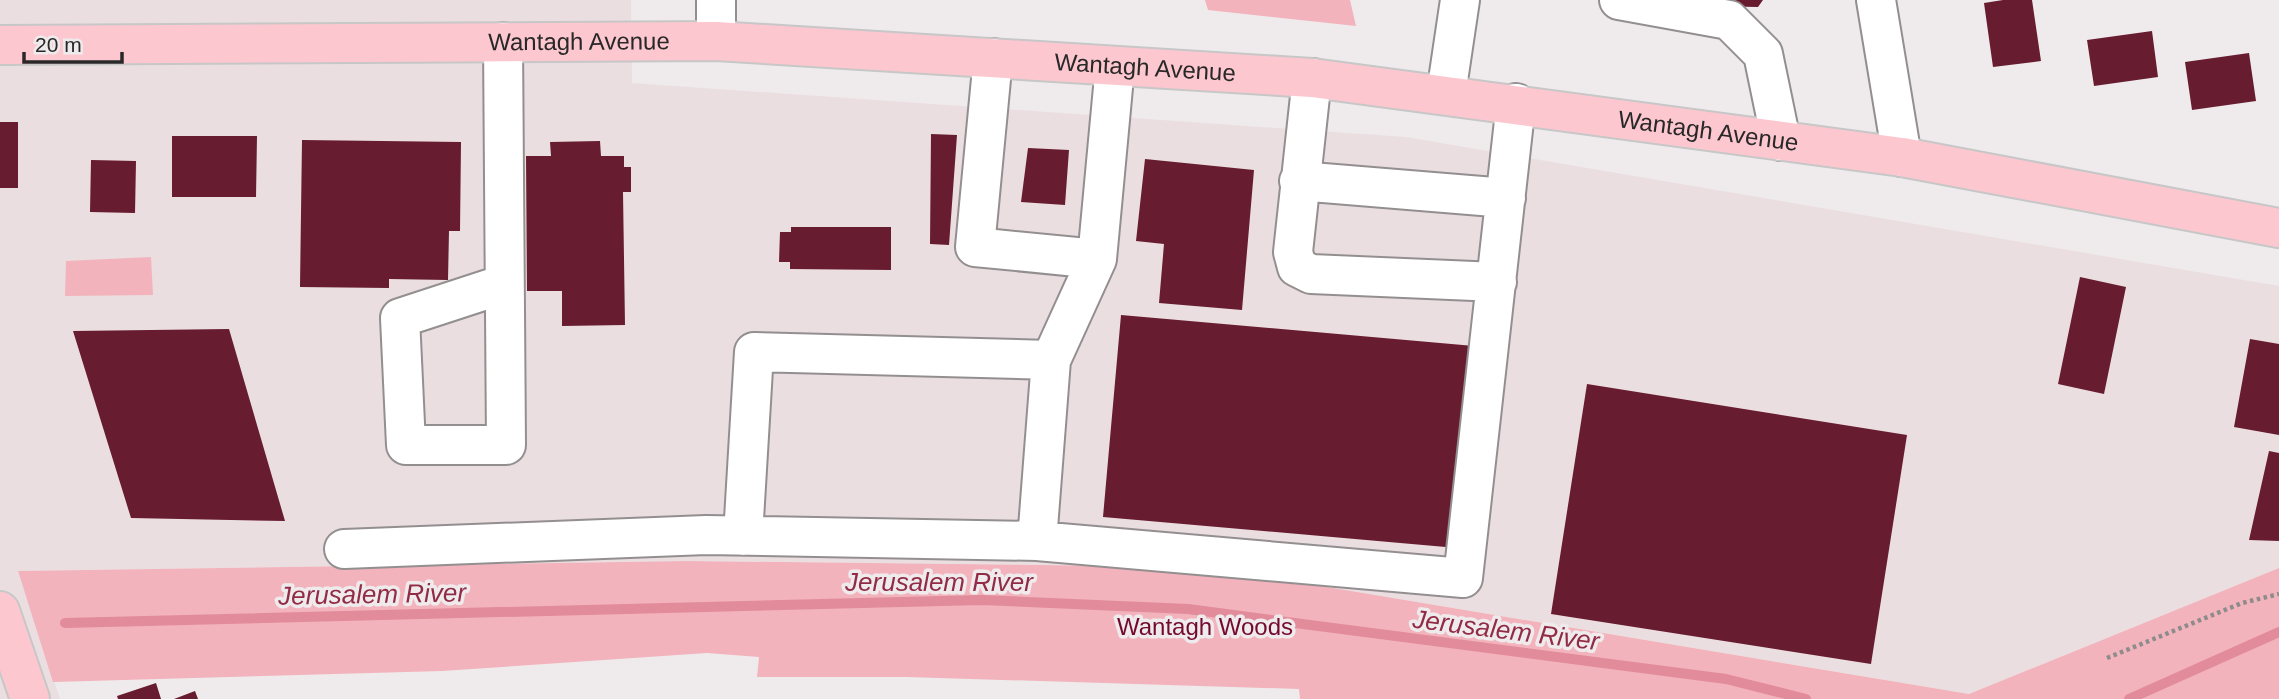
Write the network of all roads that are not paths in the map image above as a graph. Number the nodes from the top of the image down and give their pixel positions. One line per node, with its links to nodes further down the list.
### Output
1 (716, 0): 5 (street)
2 (1460, 0): 11 (street)
3 (1619, 0): 13 (street)
4 (1876, 0): 14 (street)
5 (716, 41): 6 (main road, Wantagh Avenue); 8 (main road, Wantagh Avenue)
6 (503, 42): 7 (main road, Wantagh Avenue); 20 (street)
7 (0, 45)
8 (993, 58): 9 (main road, Wantagh Avenue); 18 (street)
9 (1115, 66): 10 (main road, Wantagh Avenue); 18 (street)
10 (1312, 78): 11 (main road, Wantagh Avenue); 15 (street)
11 (1447, 94): 12 (main road, Wantagh Avenue)
12 (1516, 103): 13 (main road, Wantagh Avenue); 16 (street)
13 (1781, 141): 14 (main road, Wantagh Avenue)
14 (1902, 158): 17 (main road, Wantagh Avenue)
15 (1299, 181): 16 (street); 19 (street)
16 (1506, 198): 19 (street)
17 (2279, 228)
18 (1097, 259): 21 (street)
19 (1497, 282): 23 (street)
20 (504, 284): 20 (street)
21 (1051, 360): 22 (street); 23 (street)
22 (743, 536): 23 (street); 24 (street)
23 (1037, 541)
24 (344, 549)
25 (0, 611): 26 (main road)
26 (30, 699)

